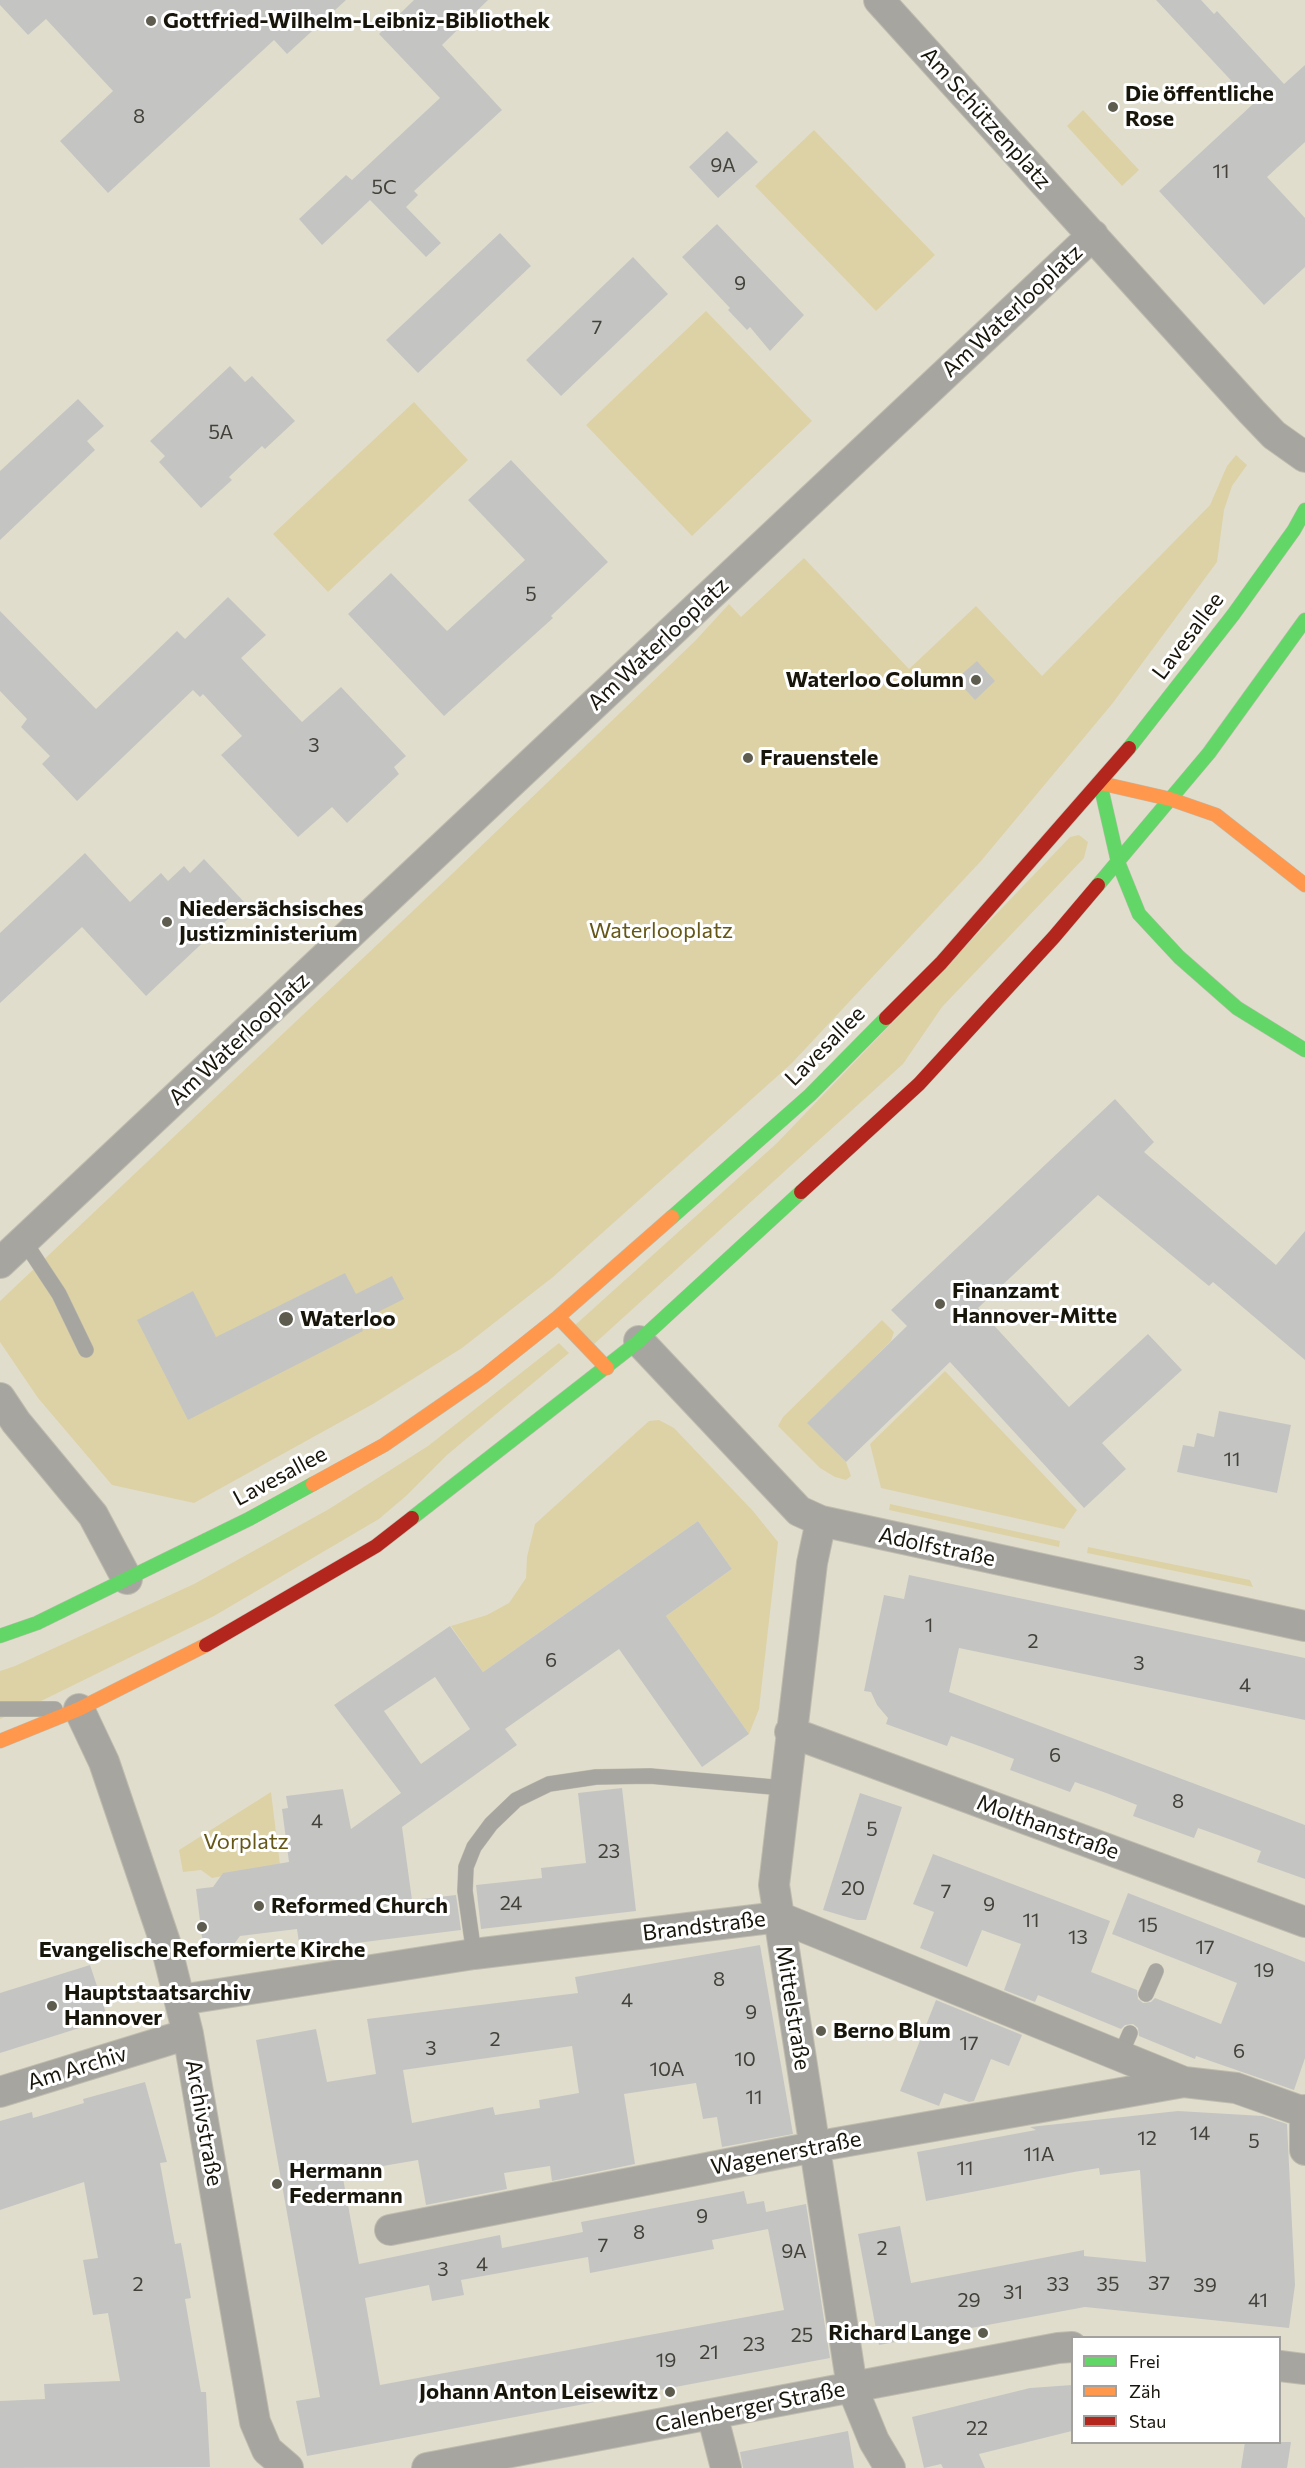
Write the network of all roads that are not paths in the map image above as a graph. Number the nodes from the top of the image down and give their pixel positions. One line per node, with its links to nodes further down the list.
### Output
1 (879, 0): 2 (street, Am Schützenplatz)
2 (1093, 236): 3 (street, Am Waterlooplatz); 11 (street, Am Waterlooplatz)
3 (1305, 457)
4 (1305, 510): 6 (main road, Lavesallee)
5 (1305, 620): 7 (main road)
6 (1100, 783): 7 (main road); 8 (main road); 13 (main road, Lavesallee)
7 (1170, 799): 8 (main road); 9 (main road)
8 (1118, 862): 10 (main road); 14 (main road)
9 (1305, 885)
10 (1305, 1050)
11 (24, 1241): 12 (street, Am Waterlooplatz); 15 (lane)
12 (0, 1263)
13 (558, 1317): 16 (main road); 19 (main road, Lavesallee)
14 (639, 1341): 16 (main road); 18 (street, Adolfstraße)
15 (86, 1350)
16 (607, 1368): 23 (main road)
17 (0, 1398): 19 (street)
18 (820, 1521): 20 (street, Adolfstraße); 24 (street, Mittelstraße)
19 (127, 1579): 21 (main road, Lavesallee)
20 (1305, 1626)
21 (0, 1636)
22 (0, 1709): 23 (lane)
23 (79, 1709): 25 (main road); 32 (street, Archivstraße)
24 (790, 1732): 26 (street, Mittelstraße); 28 (street, Molthanstraße)
25 (0, 1741)
26 (784, 1788): 27 (street, Mittelstraße); 29 (lane)
27 (779, 1917): 29 (street, Brandstraße); 34 (street, Brandstraße); 37 (street, Mittelstraße)
28 (1305, 1922)
29 (474, 1954): 32 (street, Brandstraße)
30 (1156, 1971): 31 (lane)
31 (1146, 1994)
32 (180, 2000): 33 (street, Archivstraße)
33 (188, 2034): 35 (street, Am Archiv); 46 (street, Archivstraße)
34 (1184, 2082): 36 (street, Brandstraße); 37 (street, Wagenerstraße)
35 (0, 2092)
36 (1305, 2111): 38 (street)
37 (814, 2147): 39 (street, Wagenerstraße); 43 (street, Mittelstraße)
38 (1305, 2150)
39 (390, 2230)
40 (1071, 2348): 43 (street, Calenberger Straße)
41 (1281, 2366): 42 (street)
42 (1305, 2368)
43 (852, 2387): 44 (street, Calenberger Straße); 49 (street, Mittelstraße)
44 (712, 2414): 45 (street, Calenberger Straße); 48 (street)
45 (500, 2461): 47 (street, Calenberger Straße)
46 (288, 2468)
47 (427, 2468)
48 (726, 2468)
49 (890, 2468)

